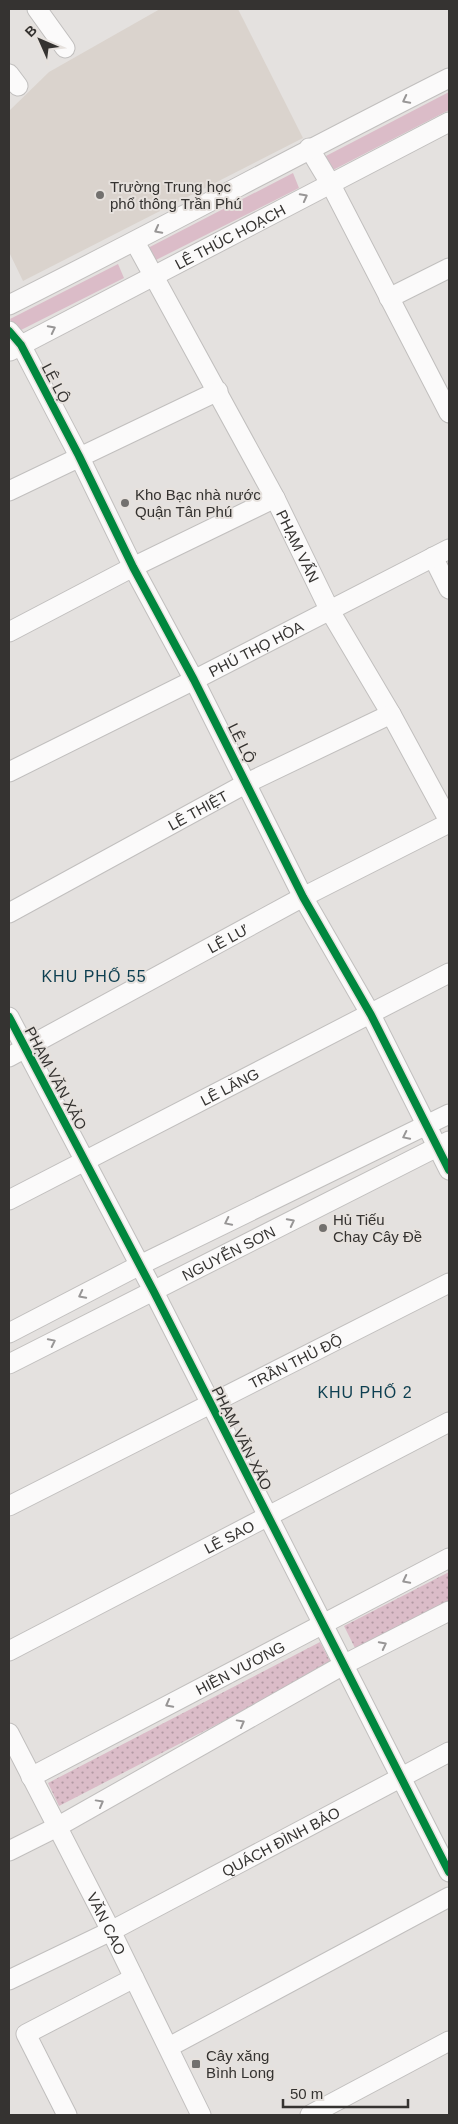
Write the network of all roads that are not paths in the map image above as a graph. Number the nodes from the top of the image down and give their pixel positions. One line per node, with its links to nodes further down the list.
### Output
1 (37, 9): 2 (street)
2 (65, 48)
3 (449, 78): 5 (street, one-way to 5)
4 (449, 122): 6 (street, LÊ THÚC HOẠCH)
5 (309, 148): 6 (street); 7 (street, one-way to 7)
6 (330, 183): 9 (street, LÊ THÚC HOẠCH, one-way to 6); 10 (street)
7 (135, 242): 9 (street, PHẠM VẤN); 11 (street)
8 (449, 268): 10 (street)
9 (153, 276): 13 (street, LÊ THÚC HOẠCH, one-way to 9); 14 (street, PHẠM VẤN)
10 (389, 298): 15 (street)
11 (9, 305)
12 (9, 331): 13 (street, LÊ LỘ)
13 (15, 348): 16 (street, LÊ LỘ)
14 (218, 391): 16 (street); 18 (street, PHẠM VẤN)
15 (448, 408)
16 (79, 456): 17 (street); 20 (street, LÊ LỘ)
17 (9, 491)
18 (275, 498): 20 (street); 22 (street, PHẠM VẤN)
19 (441, 553): 21 (street); 22 (street, PHÚ THỌ HÒA)
20 (133, 567): 23 (street); 24 (street, LÊ LỘ)
21 (449, 589)
22 (330, 611): 24 (street, PHÚ THỌ HÒA); 25 (street, PHẠM VẤN)
23 (9, 632)
24 (194, 680): 26 (street, PHÚ THỌ HÒA); 27 (street, LÊ LỘ)
25 (391, 714): 27 (street, LÊ THIỆT); 28 (street, PHẠM VẤN)
26 (9, 772)
27 (246, 783): 29 (street, LÊ LỘ); 30 (street, LÊ THIỆT)
28 (449, 822): 29 (street, LÊ LƯ)
29 (303, 897): 32 (street, LÊ LỘ); 34 (street, LÊ LƯ)
30 (9, 913)
31 (449, 973): 32 (street, LÊ LĂNG)
32 (371, 1014): 36 (street, LÊ LỘ); 38 (street, LÊ LĂNG)
33 (9, 1017): 34 (street, PHẠM VĂN XẢO)
34 (17, 1053): 38 (street, PHẠM VĂN XẢO)
35 (449, 1114): 36 (street, NGUYỄN SƠN)
36 (428, 1126): 37 (street, LÊ LỘ); 41 (street, NGUYỄN SƠN, one-way to 41)
37 (444, 1144): 39 (street, LÊ LỘ); 43 (street, NGUYỄN SƠN, one-way to 37)
38 (85, 1160): 40 (street, LÊ LĂNG); 41 (street, PHẠM VĂN XẢO)
39 (449, 1170)
40 (9, 1200)
41 (140, 1265): 43 (street, PHẠM VĂN XẢO); 44 (street, NGUYỄN SƠN, one-way to 44)
42 (449, 1284): 46 (street, TRẦN THỦ ĐỘ)
43 (154, 1292): 45 (street, NGUYỄN SƠN, one-way to 43); 46 (street, PHẠM VĂN XẢO)
44 (9, 1333)
45 (9, 1364)
46 (209, 1403): 48 (street, TRẦN THỦ ĐỘ); 49 (street, PHẠM VĂN XẢO)
47 (449, 1422): 49 (street, LÊ SAO)
48 (9, 1506)
49 (266, 1516): 52 (street, PHẠM VĂN XẢO); 53 (street, LÊ SAO)
50 (449, 1558): 52 (street, HIỀN VƯƠNG, one-way to 52)
51 (449, 1611): 54 (street, one-way to 51)
52 (322, 1623): 54 (street, PHẠM VĂN XẢO); 57 (street, HIỀN VƯƠNG, one-way to 57)
53 (9, 1651)
54 (345, 1664): 58 (street, PHẠM VĂN XẢO); 59 (street, one-way to 54)
55 (9, 1733): 57 (street, VĂN CAO)
56 (449, 1752): 58 (street, QUÁCH ĐÌNH BẢO)
57 (31, 1777): 59 (street, VĂN CAO)
58 (402, 1777): 61 (street, PHẠM VĂN XẢO); 63 (street, QUÁCH ĐÌNH BẢO)
59 (57, 1827): 60 (street); 63 (street, VĂN CAO)
60 (9, 1851)
61 (449, 1872)
62 (449, 1896): 67 (street)
63 (111, 1931): 64 (street, VĂN CAO); 65 (street, QUÁCH ĐÌNH BẢO)
64 (134, 1978): 67 (street, VĂN CAO); 68 (street)
65 (9, 1980)
66 (449, 2041): 70 (street)
67 (169, 2047): 69 (street, VĂN CAO)
68 (67, 2115)
69 (202, 2115)
70 (310, 2115)

